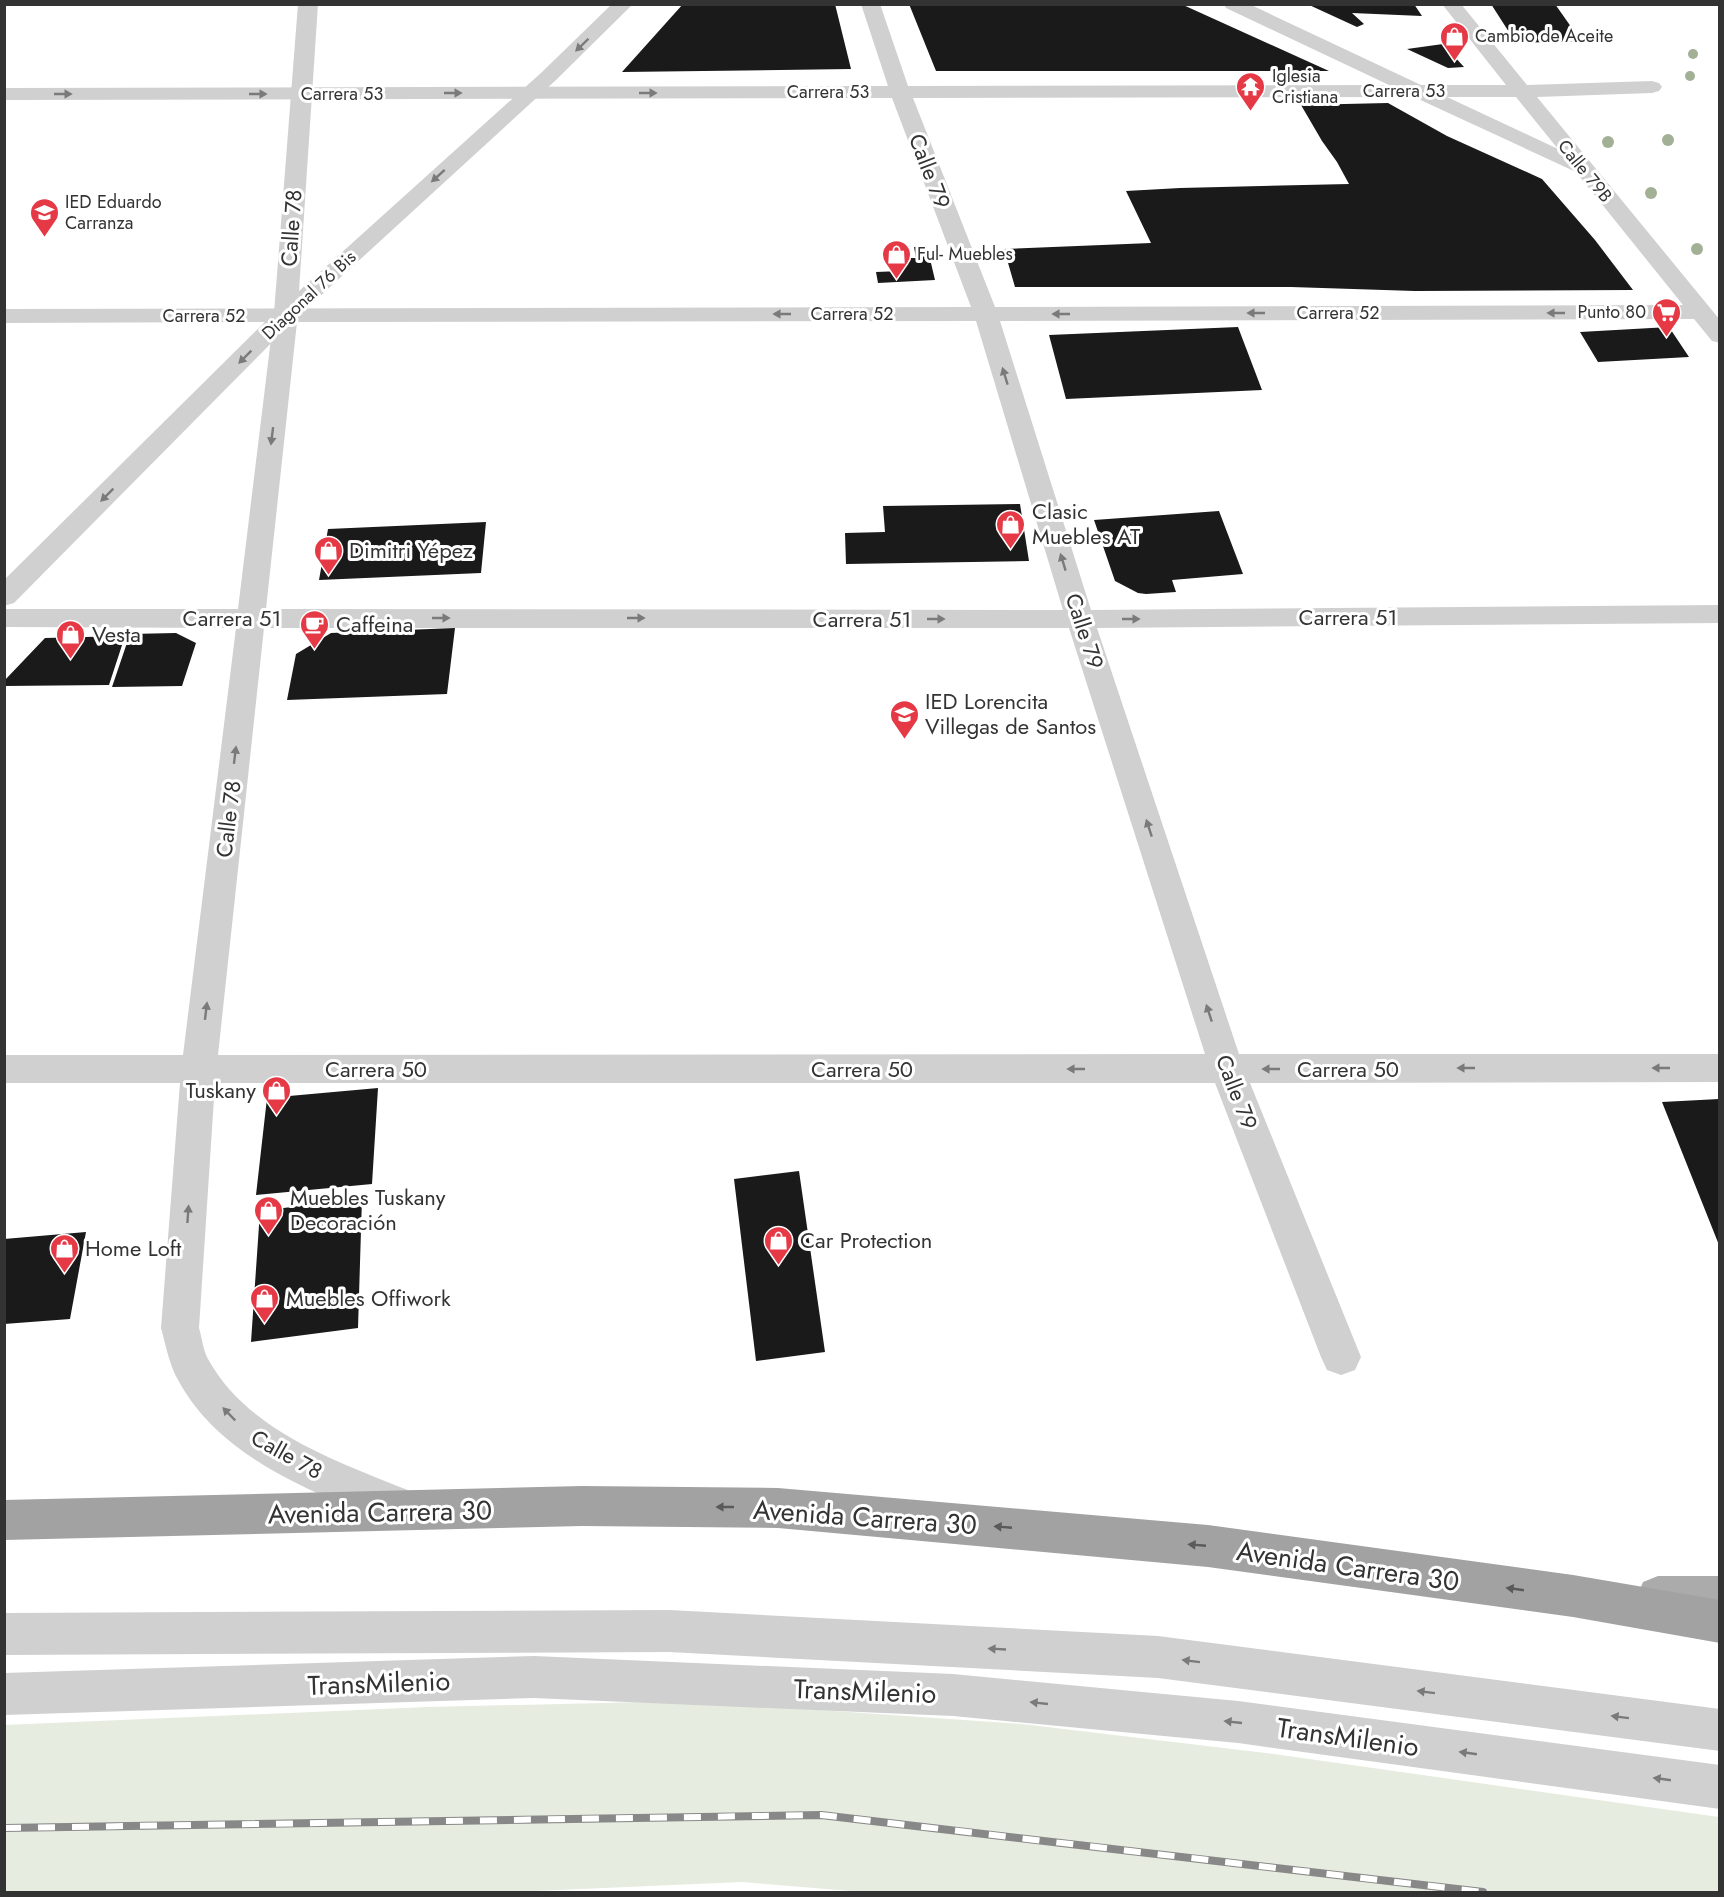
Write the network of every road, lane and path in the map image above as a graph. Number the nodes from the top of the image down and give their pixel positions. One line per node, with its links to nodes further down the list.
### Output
1 (308, 4): 12 (street, Calle 78)
2 (624, 4): 10 (street, Diagonal 76 Bis, one-way to 10)
3 (870, 4): 9 (street, Calle 79)
4 (1233, 4): 7 (street)
5 (1451, 4): 8 (street, Calle 79B)
6 (1652, 87): 8 (street, Carrera 53)
7 (1416, 91): 8 (street, Carrera 53); 9 (street, Carrera 53); 13 (street)
8 (1520, 91): 13 (street, Calle 79B)
9 (900, 92): 10 (street, Carrera 53, one-way to 9); 15 (street, Calle 79)
10 (529, 93): 12 (street, Carrera 53, one-way to 10); 16 (street, Diagonal 76 Bis, one-way to 16)
11 (4, 94): 12 (street, Carrera 53, one-way to 12)
12 (303, 94): 16 (street, Calle 78)
13 (1584, 170): 14 (street, Calle 79B)
14 (1699, 312): 15 (street, Carrera 52, one-way to 15); 18 (street, Calle 79B)
15 (986, 314): 16 (street, Carrera 52, one-way to 16); 23 (street, Calle 79, one-way to 15)
16 (286, 315): 17 (street, Carrera 52); 19 (street, Diagonal 76 Bis, one-way to 19); 21 (street, Calle 78, one-way to 21)
17 (4, 316)
18 (1719, 336)
19 (4, 597)
20 (1719, 614): 23 (street, Carrera 51, one-way to 20)
21 (251, 617): 22 (street, Carrera 51); 23 (street, Carrera 51, one-way to 23); 26 (street, Calle 78, one-way to 21)
22 (4, 618)
23 (1080, 620): 27 (street, Calle 79, one-way to 23)
24 (1719, 1068): 27 (street, Carrera 50, one-way to 27)
25 (4, 1069): 26 (street, Carrera 50)
26 (199, 1069): 27 (street, Carrera 50, one-way to 26); 29 (street, Calle 78, one-way to 26)
27 (1227, 1069): 28 (street, Calle 79)
28 (1341, 1358)
29 (409, 1511): 30 (highway, Avenida Carrera 30); 31 (highway, Avenida Carrera 30, one-way to 29)
30 (4, 1520)
31 (1573, 1596): 32 (main road); 33 (highway, Avenida Carrera 30)
32 (1719, 1597)
33 (1719, 1622)
34 (4, 1634): 36 (lane, TransMilenio, one-way to 34)
35 (4, 1694): 37 (lane, TransMilenio, one-way to 35)
36 (1719, 1730)
37 (1719, 1787)

